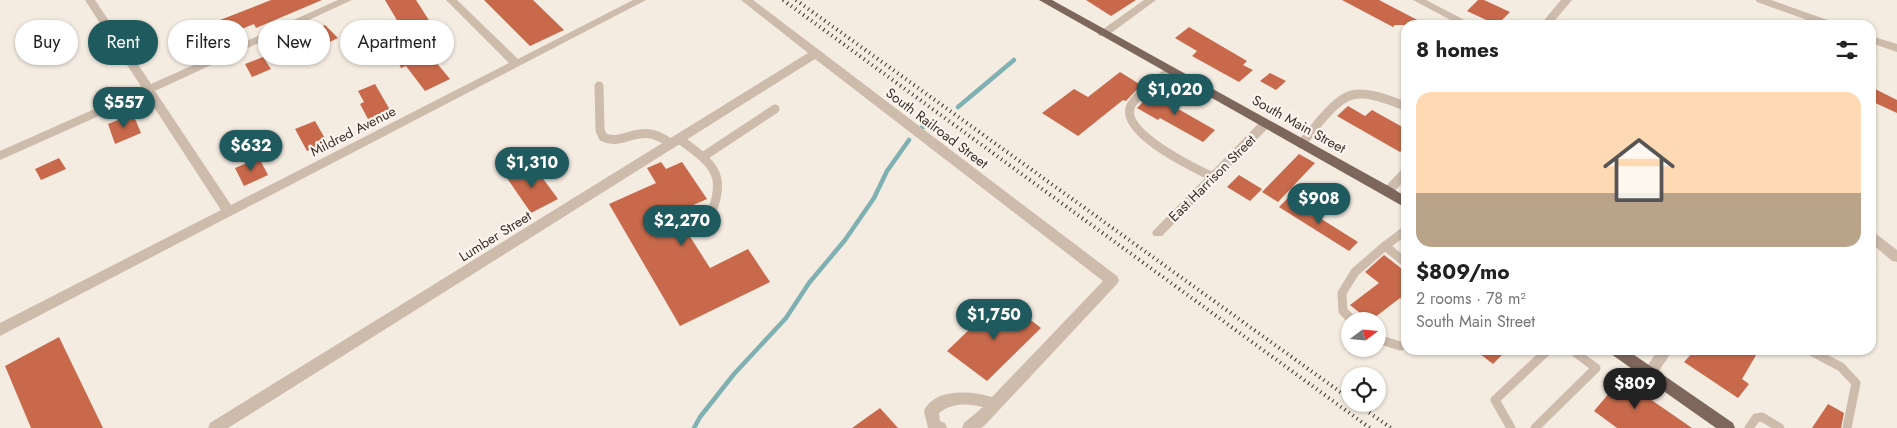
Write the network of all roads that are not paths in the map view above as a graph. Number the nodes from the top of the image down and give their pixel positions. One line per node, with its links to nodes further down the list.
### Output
1 (90, 0): 21 (street)
2 (347, 0): 21 (street)
3 (451, 0): 18 (street)
4 (641, 0): 18 (street, Mildred Avenue)
5 (746, 0): 17 (street, South Railroad Street)
6 (1044, 0): 14 (main road, South Main Street)
7 (1151, 0): 14 (street)
8 (1418, 0): 11 (street)
9 (1567, 0): 12 (street)
10 (1761, 0): 13 (street)
11 (1459, 20)
12 (1549, 20)
13 (1818, 20)
14 (1103, 34): 19 (main road, South Main Street)
15 (1876, 41): 16 (street)
16 (1897, 48)
17 (815, 54): 25 (street, Lumber Street); 51 (street, South Railroad Street)
18 (516, 63): 33 (street, Mildred Avenue)
19 (1170, 71): 24 (main road, South Main Street); 29 (lane)
20 (598, 86): 25 (lane)
21 (149, 89): 27 (street); 33 (street)
22 (1401, 105): 26 (lane)
23 (775, 109): 28 (lane)
24 (1265, 124): 26 (main road, South Main Street); 29 (street, East Harrison Street)
25 (675, 142): 28 (lane); 52 (street, Lumber Street)
26 (1301, 144): 31 (main road, South Main Street)
27 (0, 156)
28 (704, 156): 34 (lane)
29 (1213, 177): 35 (street, East Harrison Street)
30 (1401, 177): 31 (street)
31 (1388, 191): 32 (main road, South Main Street)
32 (1401, 200)
33 (229, 212): 42 (street, Mildred Avenue)
34 (708, 224)
35 (1158, 232)
36 (1401, 234): 38 (lane)
37 (1876, 239): 39 (street)
38 (1385, 246): 40 (lane); 41 (lane)
39 (1897, 257)
40 (1401, 259)
41 (1344, 312)
42 (0, 330)
43 (1386, 342): 44 (lane)
44 (1401, 346)
45 (1543, 355): 55 (lane)
46 (1579, 355): 56 (lane)
47 (1623, 355): 50 (main road)
48 (1663, 355): 50 (street)
49 (1819, 355): 60 (lane)
50 (1650, 374): 57 (main road)
51 (992, 407): 53 (street); 54 (street)
52 (215, 428)
53 (940, 428)
54 (968, 428)
55 (1511, 428)
56 (1535, 428)
57 (1728, 428)
58 (1749, 428): 59 (lane)
59 (1780, 428)
60 (1847, 428)

